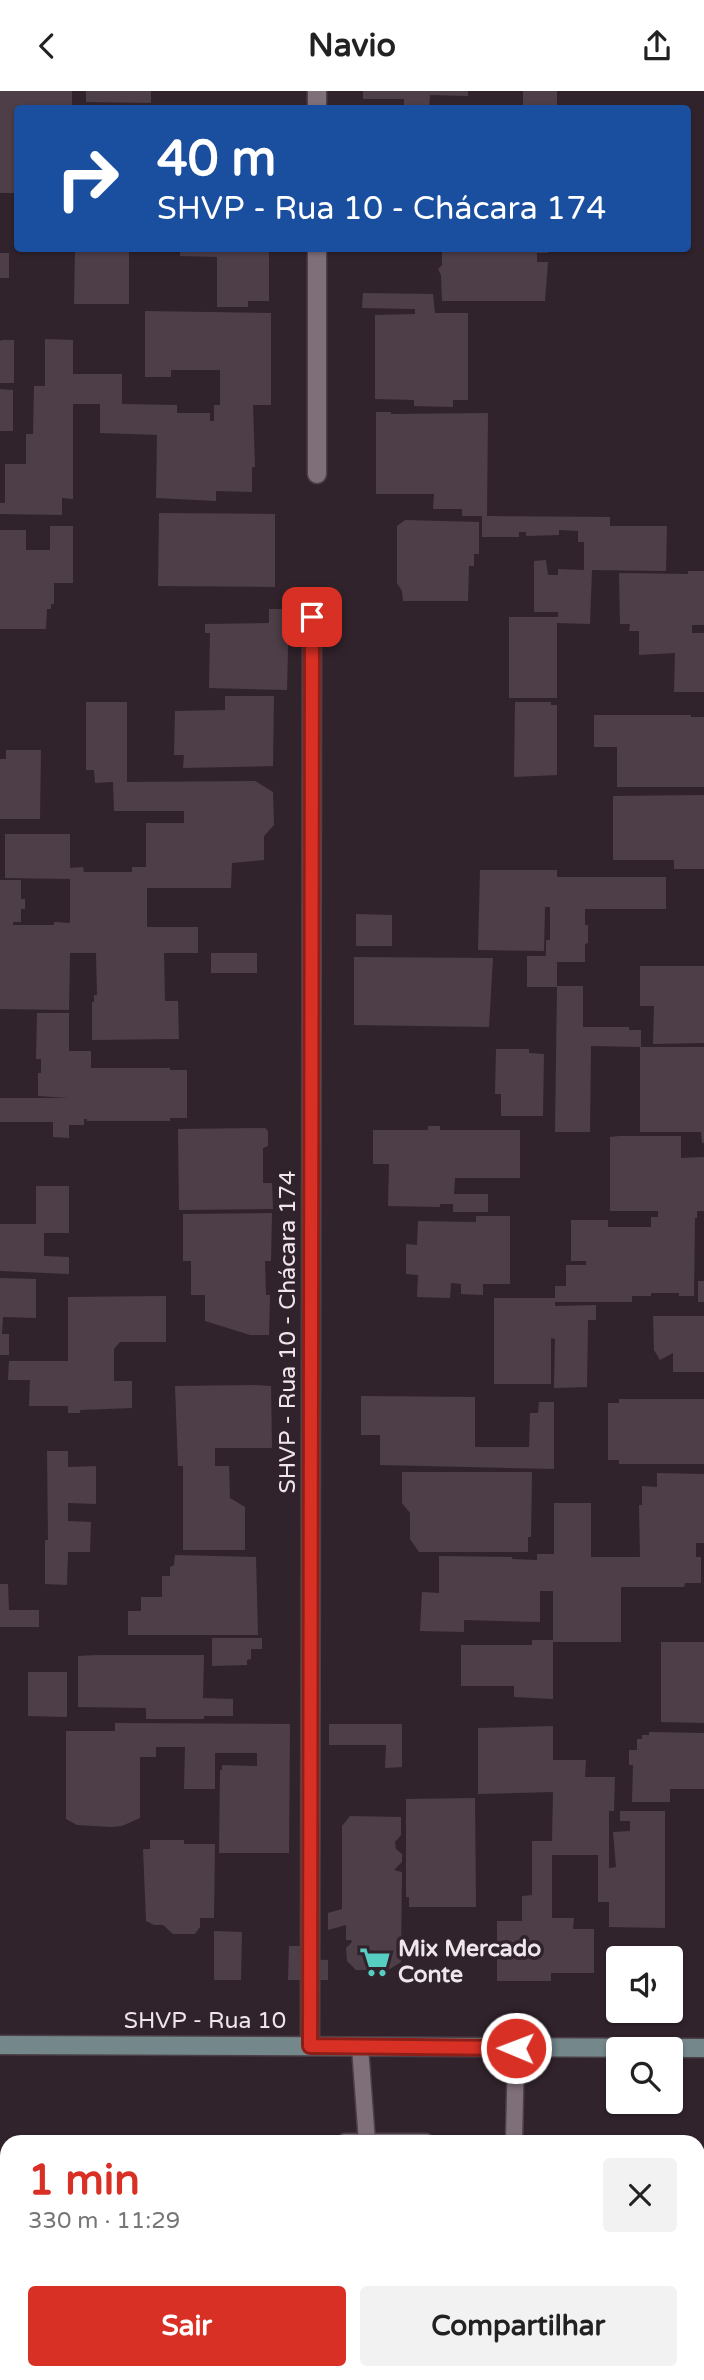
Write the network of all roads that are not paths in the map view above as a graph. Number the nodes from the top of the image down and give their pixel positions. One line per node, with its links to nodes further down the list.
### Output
1 (317, 252): 2 (street)
2 (317, 474)
3 (312, 617): 5 (street, SHVP - Rua 10 - Chácara 174)
4 (0, 2045): 5 (street, SHVP - Rua 10)
5 (310, 2046): 6 (street, SHVP - Rua 10)
6 (359, 2047): 7 (street, SHVP - Rua 10); 9 (lane)
7 (516, 2048): 8 (street, SHVP - Rua 10); 10 (lane)
8 (704, 2048)
9 (366, 2135)
10 (513, 2135)

